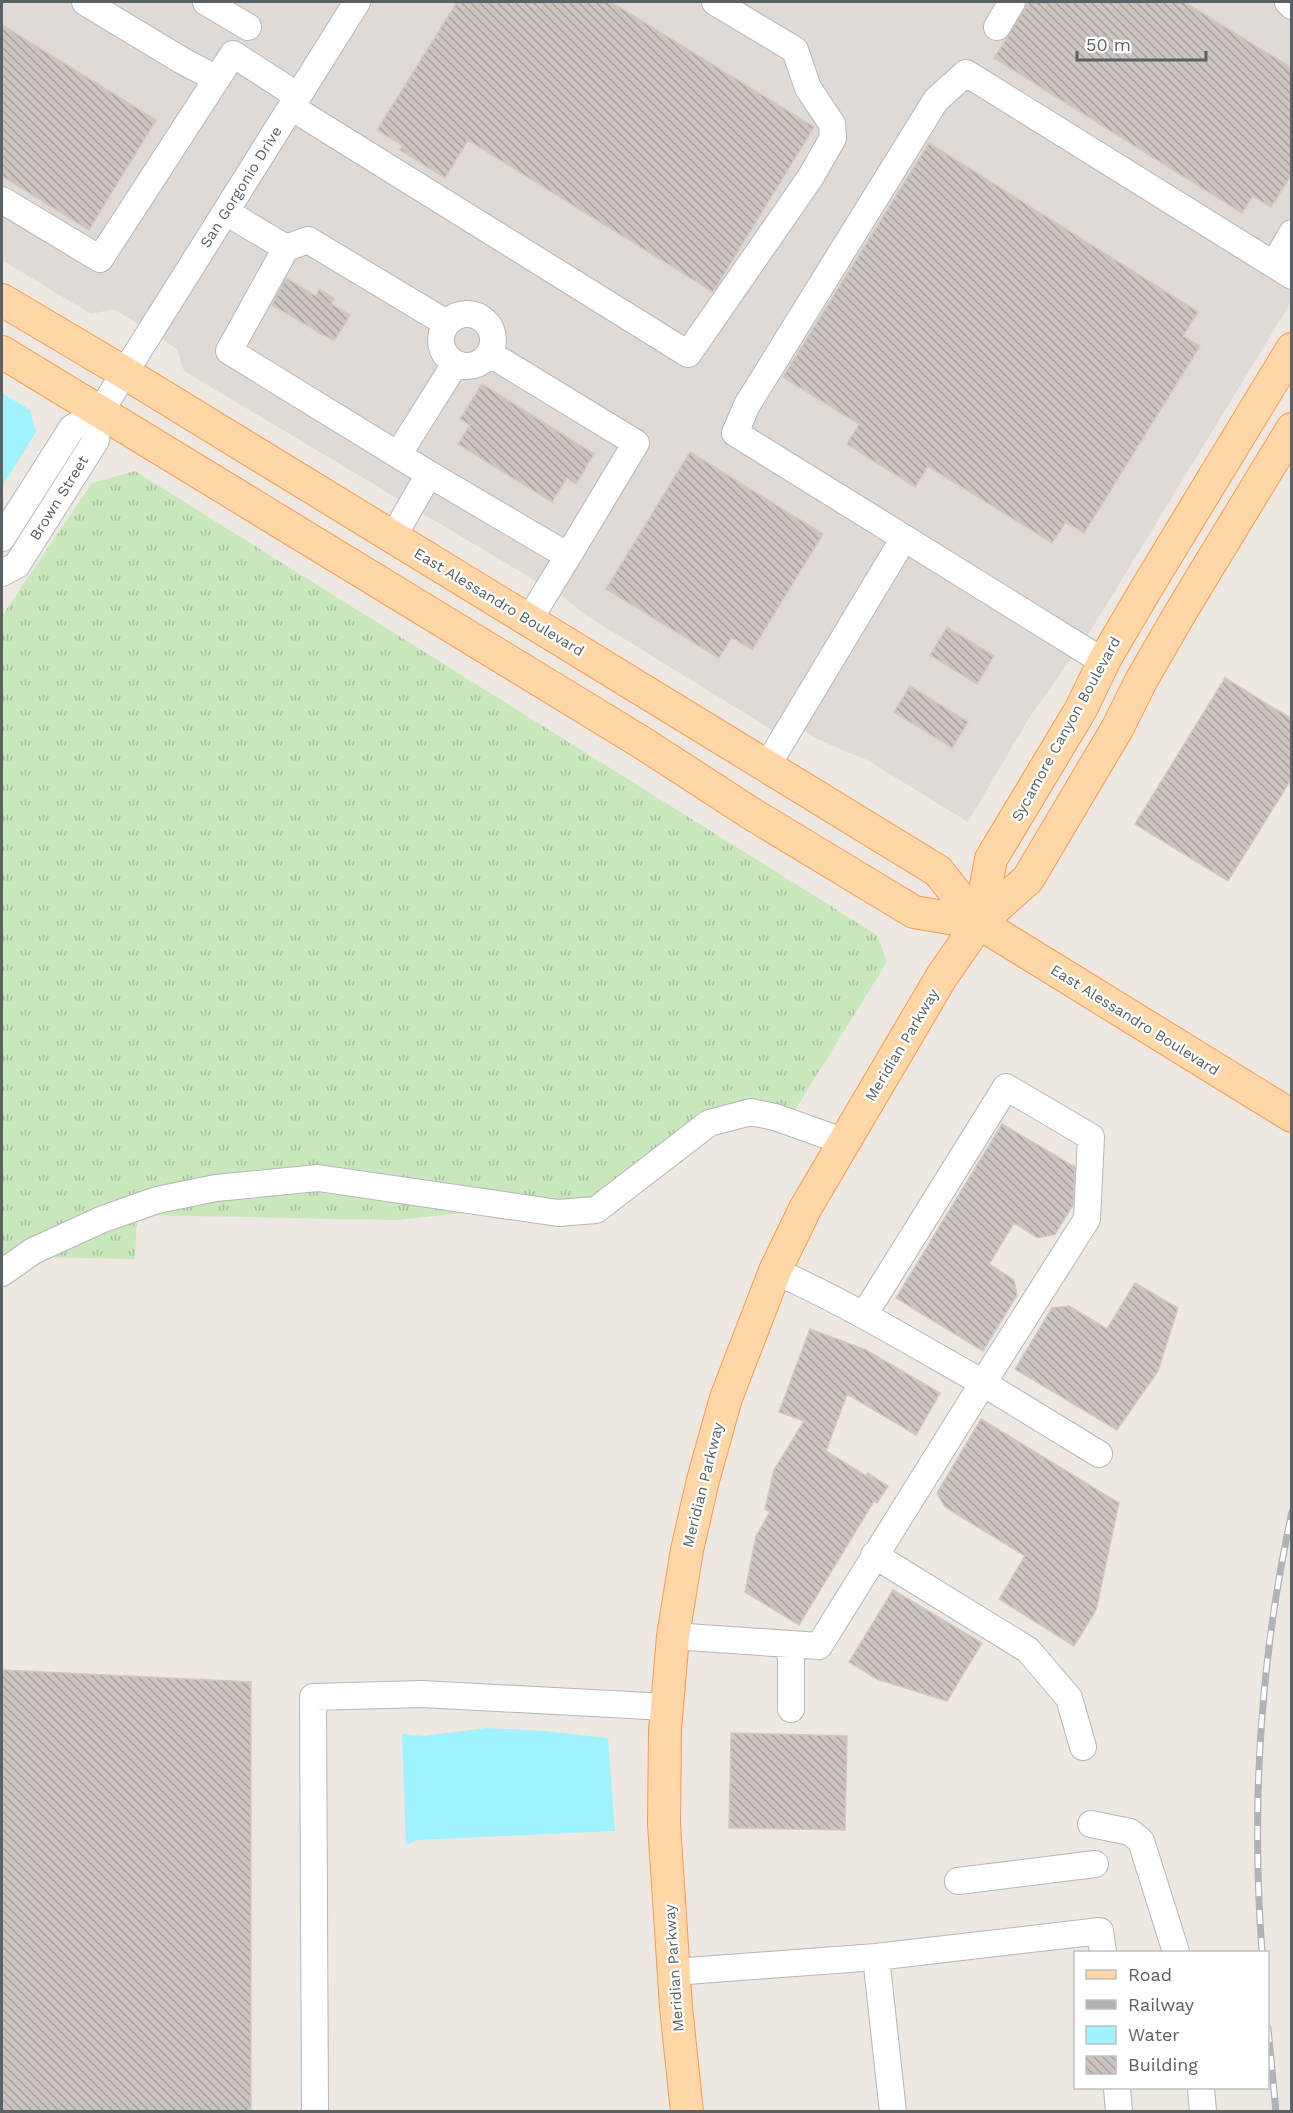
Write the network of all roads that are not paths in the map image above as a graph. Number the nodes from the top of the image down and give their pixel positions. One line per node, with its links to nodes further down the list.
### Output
1 (85, 2): 10 (street)
2 (206, 2): 8 (street)
3 (357, 2): 11 (street, San Gorgonio Drive)
4 (715, 2): 11 (street)
5 (1012, 2): 9 (street)
6 (1288, 2): 7 (street)
7 (1292, 6)
8 (248, 27)
9 (997, 27)
10 (217, 79): 11 (street); 12 (street)
11 (294, 101): 13 (street, San Gorgonio Drive)
12 (2, 200)
13 (226, 212): 15 (street); 23 (street, San Gorgonio Drive)
14 (1292, 233): 16 (street)
15 (286, 248): 18 (street); 26 (street)
16 (1283, 270): 30 (street)
17 (2, 300): 23 (main road, East Alessandro Boulevard)
18 (446, 323): 21 (street); 22 (street)
19 (1292, 349): 34 (main road, Sycamore Canyon Boulevard)
20 (2, 352): 24 (main road, East Alessandro Boulevard)
21 (490, 354): 22 (street); 31 (street)
22 (455, 364): 26 (street)
23 (125, 373): 24 (street, Brown Street); 28 (main road, East Alessandro Boulevard)
24 (100, 412): 29 (street, Brown Street); 32 (street, Brown Street); 36 (main road, East Alessandro Boulevard)
25 (1292, 429): 36 (main road)
26 (398, 455): 27 (street)
27 (429, 474): 28 (street); 31 (street)
28 (393, 537): 33 (main road, East Alessandro Boulevard)
29 (2, 538)
30 (904, 538): 34 (street); 35 (street)
31 (568, 556): 33 (street)
32 (2, 573)
33 (529, 620): 35 (main road, East Alessandro Boulevard)
34 (1104, 662): 36 (main road, Sycamore Canyon Boulevard)
35 (767, 766): 36 (main road, East Alessandro Boulevard)
36 (979, 923): 37 (main road, East Alessandro Boulevard); 38 (main road, Meridian Parkway)
37 (1292, 1116)
38 (844, 1142): 39 (main road, Meridian Parkway); 40 (street)
39 (775, 1271): 41 (street); 45 (main road, Meridian Parkway)
40 (2, 1274)
41 (864, 1315): 42 (street); 42 (street)
42 (982, 1383): 43 (street); 44 (street)
43 (1099, 1454)
44 (874, 1555): 46 (street); 49 (street)
45 (673, 1636): 46 (street); 47 (main road, Meridian Parkway)
46 (791, 1644): 48 (street)
47 (667, 1707): 56 (main road, Meridian Parkway); 59 (street)
48 (790, 1709)
49 (1083, 1746)
50 (1091, 1824): 54 (street)
51 (1095, 1864): 52 (street)
52 (958, 1881)
53 (1103, 1951): 55 (street)
54 (1175, 1951)
55 (876, 1957): 56 (street); 61 (street)
56 (674, 1972): 60 (main road, Meridian Parkway)
57 (1117, 2089): 62 (street)
58 (1201, 2089): 63 (street)
59 (315, 2112)
60 (687, 2112)
61 (893, 2112)
62 (1119, 2112)
63 (1203, 2112)

